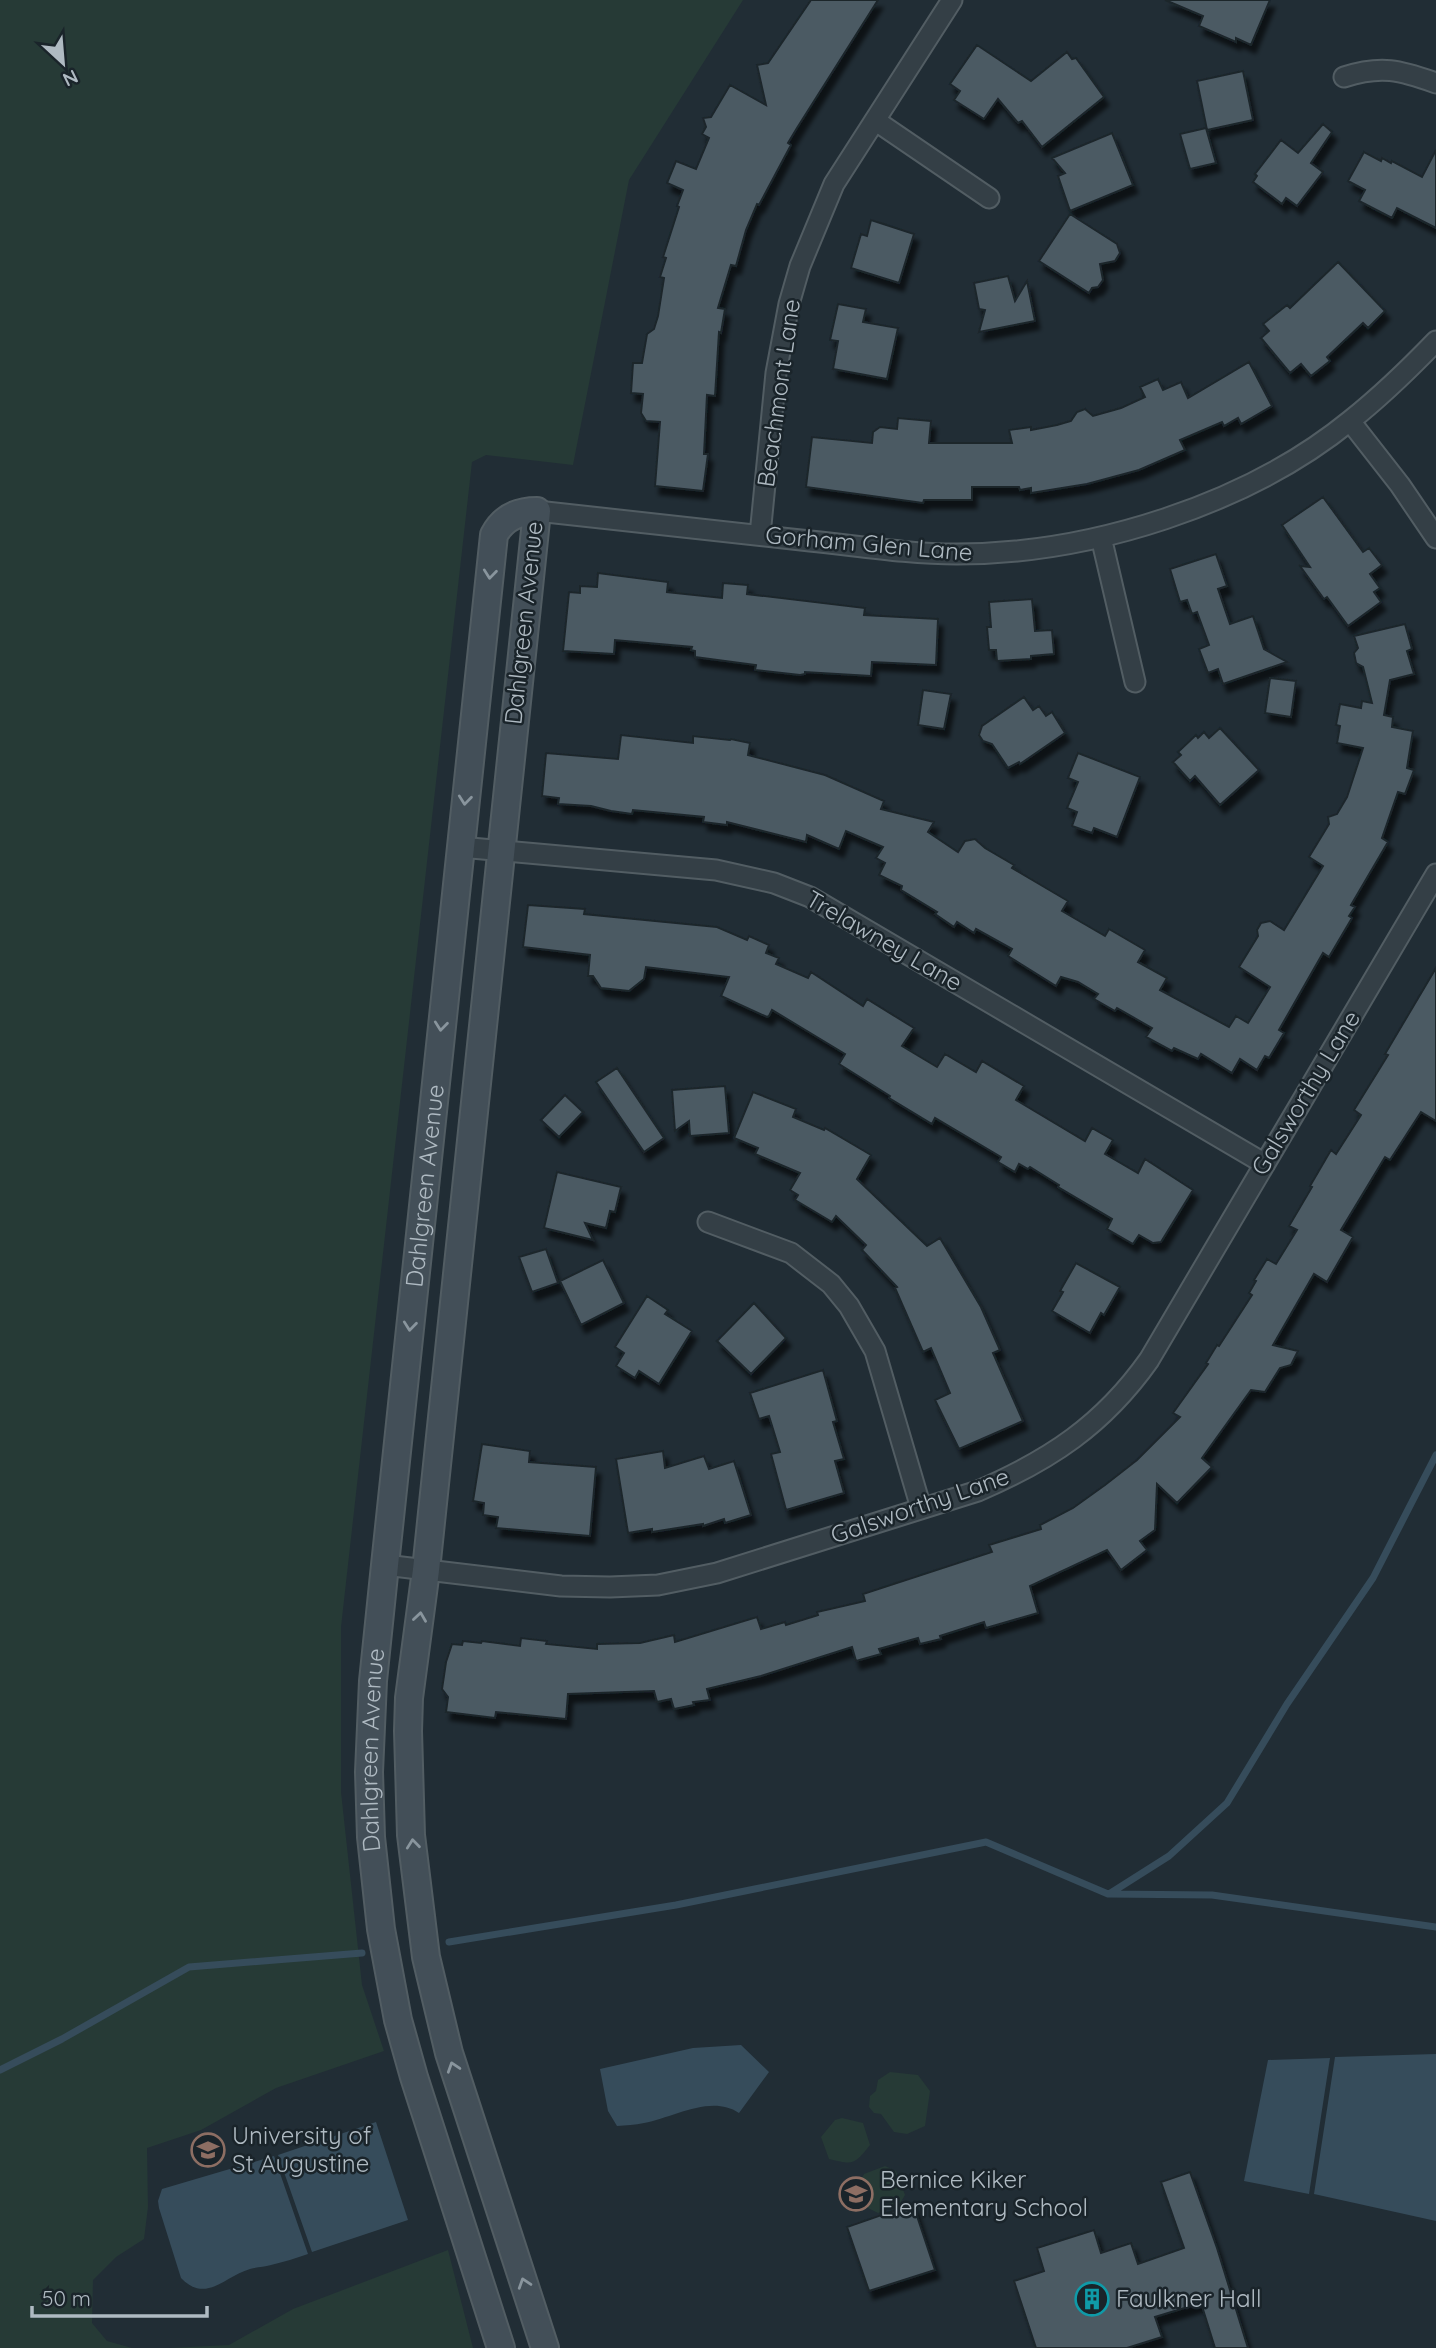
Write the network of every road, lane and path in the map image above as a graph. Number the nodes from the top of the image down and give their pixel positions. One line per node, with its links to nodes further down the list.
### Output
1 (952, 0): 4 (street, Beachmont Lane)
2 (1344, 77): 3 (street)
3 (1436, 83)
4 (876, 121): 5 (street); 9 (street, Beachmont Lane)
5 (989, 198)
6 (1436, 341): 7 (street, Gorham Glen Lane)
7 (1350, 421): 10 (street, Gorham Glen Lane); 11 (street)
8 (537, 511): 9 (street, Gorham Glen Lane); 13 (street, Dahlgreen Avenue, one-way to 13); 14 (street, Dahlgreen Avenue)
9 (760, 535): 10 (street, Gorham Glen Lane)
10 (1101, 537): 12 (street)
11 (1436, 538)
12 (1136, 682)
13 (460, 847): 14 (street, Trelawney Lane); 19 (street, Dahlgreen Avenue, one-way to 19)
14 (500, 850): 16 (street, Trelawney Lane); 20 (street, Dahlgreen Avenue)
15 (1436, 874): 16 (street, Galsworthy Lane)
16 (1265, 1164): 18 (street, Galsworthy Lane)
17 (708, 1222): 18 (street)
18 (921, 1508): 20 (street, Galsworthy Lane)
19 (384, 1564): 20 (street, Galsworthy Lane); 21 (street, Dahlgreen Avenue)
20 (426, 1570): 22 (street, Dahlgreen Avenue, one-way to 20)
21 (501, 2348)
22 (545, 2348)

